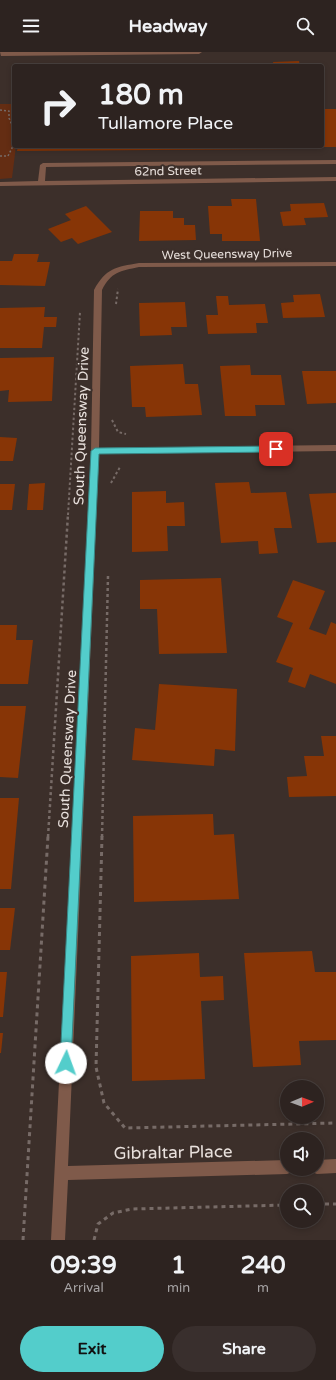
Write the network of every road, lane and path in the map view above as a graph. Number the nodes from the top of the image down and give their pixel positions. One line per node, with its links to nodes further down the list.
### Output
1 (199, 52): 2 (street)
2 (0, 53)
3 (0, 110): 4 (path)
4 (12, 125)
5 (12, 148): 6 (path)
6 (0, 156)
7 (336, 162): 9 (street)
8 (336, 179): 9 (street, 62nd Street)
9 (41, 183): 10 (street, 62nd Street)
10 (0, 184)
11 (336, 264): 12 (street, West Queensway Drive)
12 (118, 269): 18 (street, South Queensway Drive)
13 (118, 288): 14 (path)
14 (116, 310)
15 (111, 417): 16 (path)
16 (118, 432)
17 (336, 448): 18 (street)
18 (95, 451): 26 (street, South Queensway Drive)
19 (127, 465): 20 (path)
20 (110, 489)
21 (108, 568): 22 (path)
22 (336, 1123)
23 (336, 1166): 25 (street)
24 (280, 1167): 26 (street, Gibraltar Place)
25 (324, 1167)
26 (60, 1173): 30 (street, South Queensway Drive)
27 (324, 1204): 28 (path)
28 (336, 1204)
29 (280, 1205): 31 (path)
30 (58, 1240)
31 (94, 1240)

